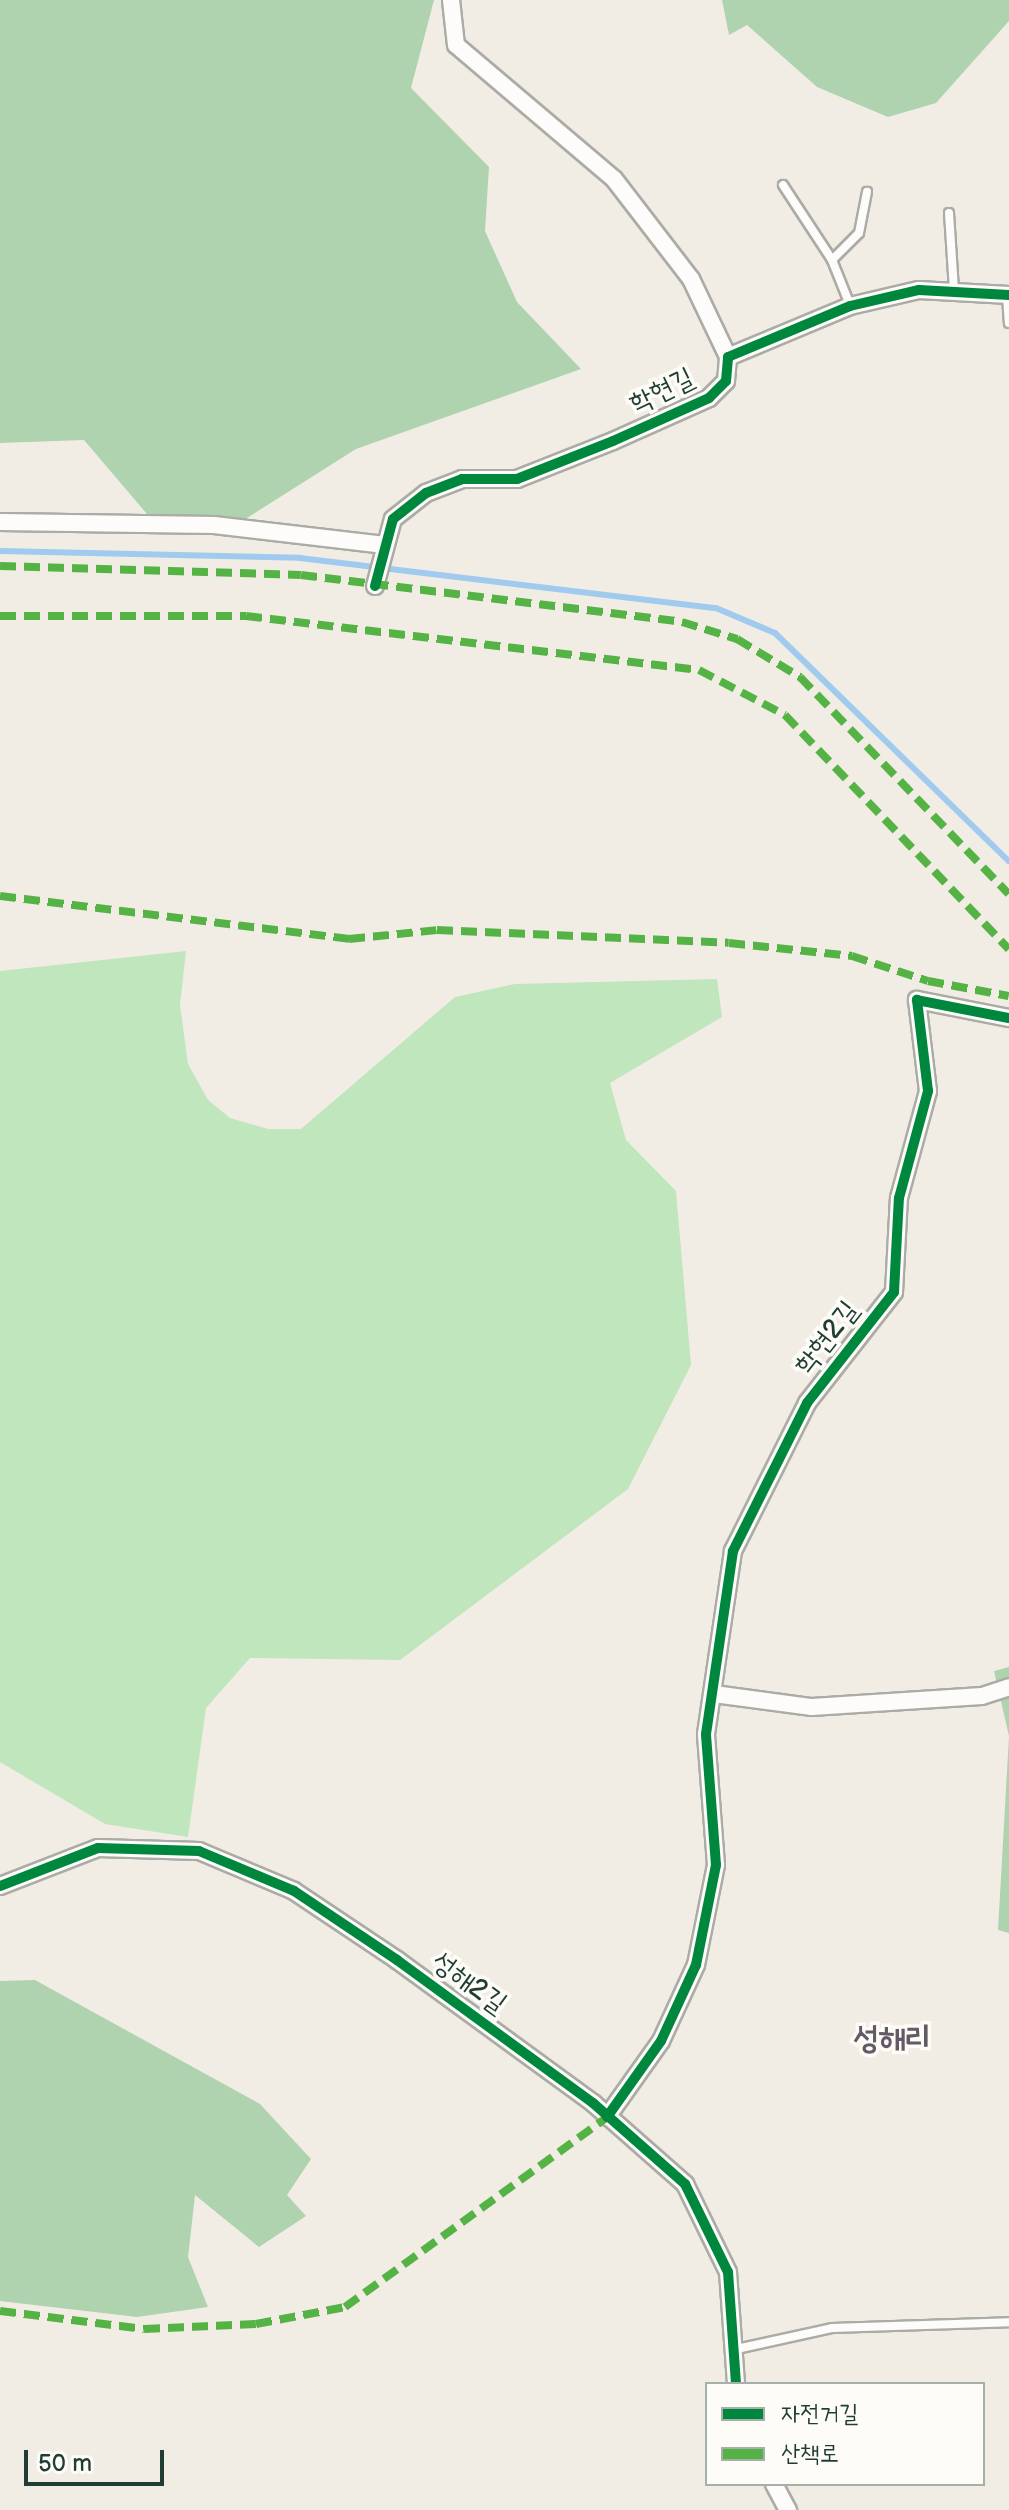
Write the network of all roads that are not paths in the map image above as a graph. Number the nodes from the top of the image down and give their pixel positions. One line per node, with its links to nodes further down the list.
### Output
1 (451, 0): 10 (street, 학현길)
2 (783, 185): 5 (lane)
3 (867, 192): 5 (lane)
4 (949, 213): 6 (lane)
5 (832, 260): 8 (lane)
6 (954, 290): 7 (street, 학현길); 8 (street, 학현길)
7 (1008, 296): 9 (lane, 학현길)
8 (850, 306): 10 (street, 학현길)
9 (1009, 323)
10 (728, 357): 12 (street, 학현길)
11 (0, 522): 12 (street)
12 (385, 545): 13 (street, 학현길)
13 (375, 586)
14 (1009, 1018): 16 (street, 학현2길)
15 (1009, 1687): 16 (street)
16 (714, 1694): 18 (street, 학현2길)
17 (0, 1886): 18 (street, 성해2길)
18 (607, 2117): 20 (street, 성해2길)
19 (1009, 2322): 20 (lane)
20 (728, 2351): 21 (street, 성해2길)
21 (736, 2382)
22 (775, 2486): 23 (street)
23 (788, 2510)

